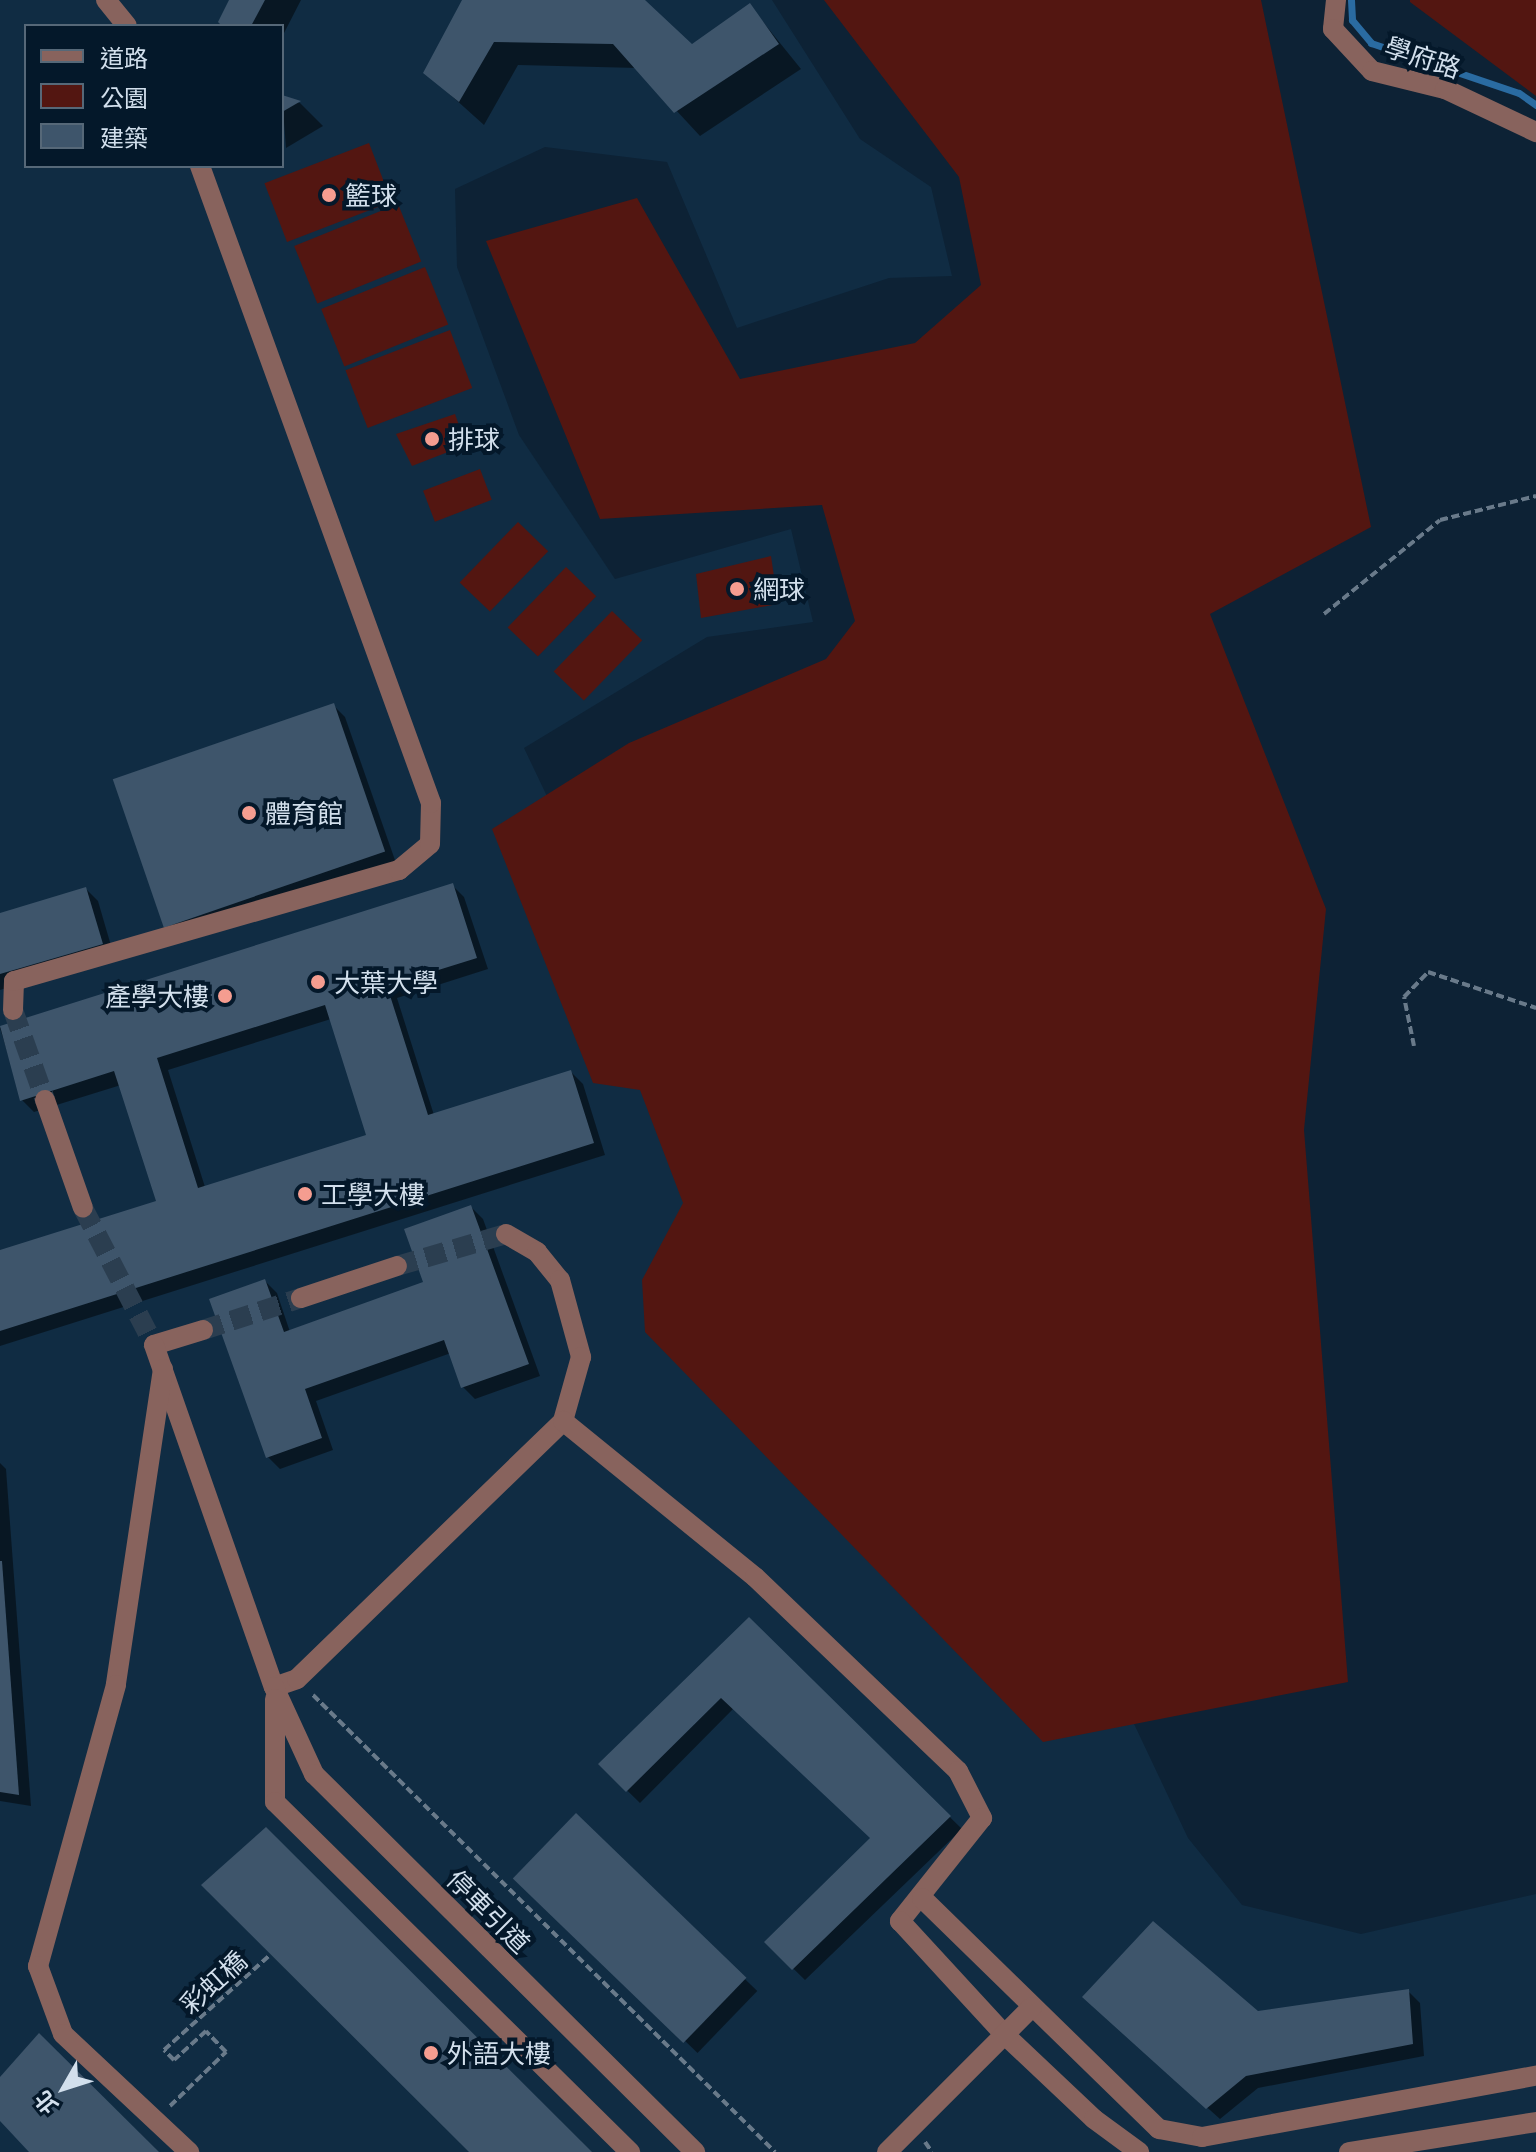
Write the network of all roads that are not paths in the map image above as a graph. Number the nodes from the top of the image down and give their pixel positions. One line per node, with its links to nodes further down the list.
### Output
1 (106, 0): 3 (street)
2 (1336, 0): 4 (street, 學府路)
3 (125, 24)
4 (1536, 132)
5 (201, 168): 6 (street)
6 (13, 1010)
7 (45, 1100): 8 (street)
8 (83, 1208)
9 (506, 1234): 14 (street)
10 (397, 1266): 11 (street)
11 (301, 1298)
12 (203, 1330): 13 (street)
13 (163, 1365): 15 (street); 21 (street)
14 (563, 1421): 15 (street); 16 (street)
15 (274, 1687): 22 (street); 23 (street, 停車引道)
16 (922, 1898): 17 (street); 18 (street)
17 (1032, 2007): 18 (street); 19 (street)
18 (1005, 2035): 24 (street); 25 (street)
19 (1536, 2076)
20 (1536, 2122): 26 (street)
21 (189, 2152)
22 (630, 2152)
23 (695, 2152)
24 (887, 2152)
25 (1139, 2152)
26 (1349, 2152)

